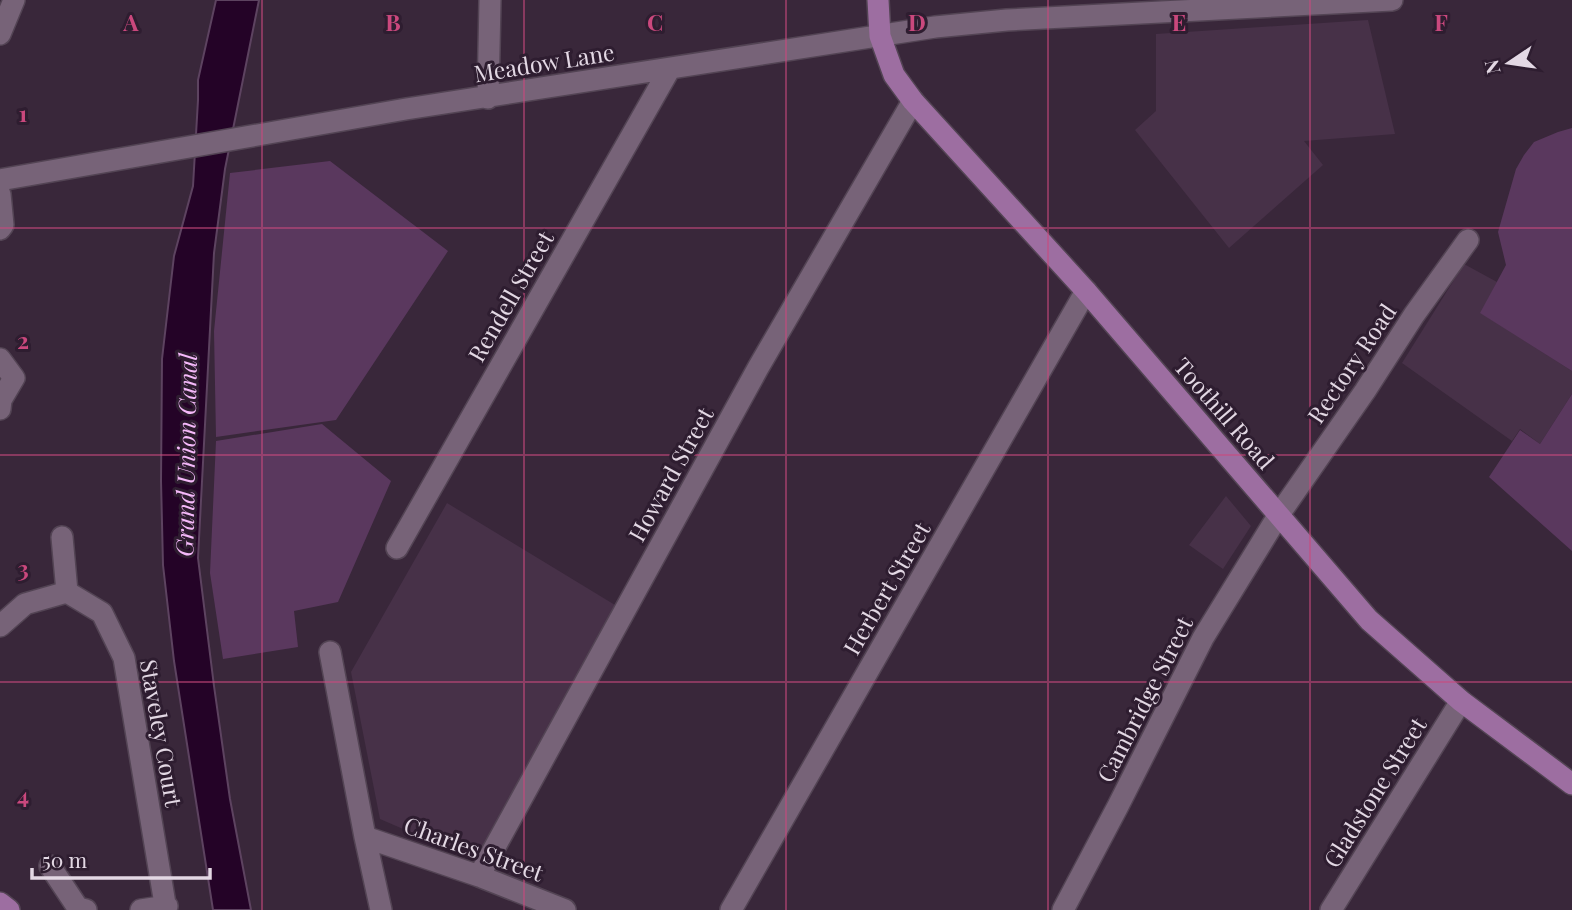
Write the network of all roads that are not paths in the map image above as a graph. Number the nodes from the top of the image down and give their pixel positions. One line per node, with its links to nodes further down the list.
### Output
1 (14, 0): 6 (street)
2 (490, 0): 9 (street)
3 (878, 0): 7 (main road, Toothill Road)
4 (1392, 0): 5 (street, Meadow Lane)
5 (1095, 8): 7 (street, Meadow Lane)
6 (0, 34)
7 (880, 36): 8 (street, Meadow Lane); 10 (main road, Toothill Road)
8 (669, 70): 9 (street, Meadow Lane); 20 (street, Rendell Street)
9 (488, 98): 11 (street, Meadow Lane)
10 (914, 101): 15 (main road, Toothill Road); 28 (street, Howard Street)
11 (0, 180)
12 (0, 194): 13 (street)
13 (0, 229)
14 (1468, 240): 18 (street, Rectory Road)
15 (1086, 291): 18 (main road, Toothill Road); 36 (street, Herbert Street)
16 (0, 359): 17 (street)
17 (0, 408)
18 (1278, 516): 24 (main road, Toothill Road); 37 (street, Cambridge Street)
19 (62, 537): 21 (street)
20 (397, 548)
21 (67, 592): 22 (street); 30 (street, Staveley Court)
22 (0, 626)
23 (330, 652): 26 (street)
24 (1461, 702): 25 (main road, Toothill Road); 38 (street, Gladstone Street)
25 (1572, 784)
26 (365, 837): 28 (street, Charles Street); 34 (street)
27 (51, 866): 32 (street)
28 (479, 876): 35 (street, Charles Street)
29 (0, 903): 31 (main road)
30 (166, 908): 33 (street, Staveley Court)
31 (9, 910)
32 (86, 910)
33 (141, 910)
34 (381, 910)
35 (565, 910)
36 (732, 910)
37 (1063, 910)
38 (1331, 910)

